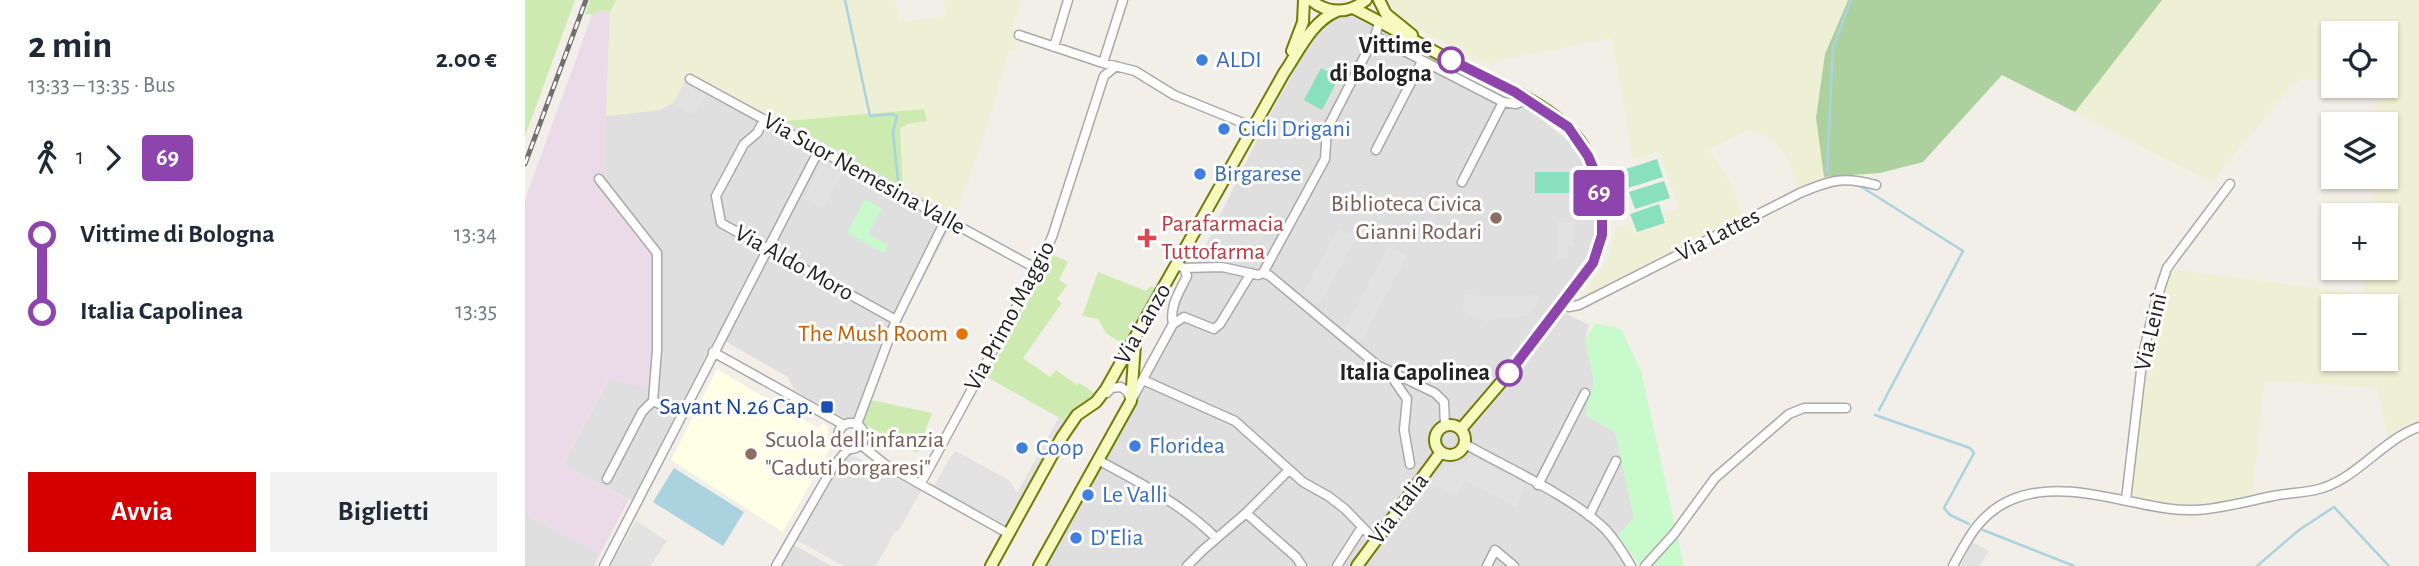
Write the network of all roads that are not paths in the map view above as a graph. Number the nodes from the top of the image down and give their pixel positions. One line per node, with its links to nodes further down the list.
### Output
1 (1068, 0): 13 (street)
2 (1123, 0): 15 (street)
3 (1304, 0): 17 (street, Via Lanzo)
4 (1311, 0): 8 (street)
5 (1366, 0): 7 (street)
6 (1379, 0): 12 (street)
7 (1353, 8): 8 (street); 9 (street)
8 (1337, 11): 17 (street, Via Lanzo)
9 (1379, 23): 11 (street); 12 (street)
10 (1019, 35): 13 (street)
11 (1375, 36): 14 (street); 33 (street)
12 (1424, 46): 19 (street)
13 (1054, 47): 15 (street)
14 (1422, 61): 20 (street); 24 (street)
15 (1103, 63): 16 (street)
16 (1116, 66): 22 (street); 32 (street, Via Primo Maggio)
17 (1284, 73): 22 (street, Via Lanzo)
18 (690, 79): 21 (street, Via Suor Nemesina Valle)
19 (1527, 100): 20 (street); 35 (street)
20 (1503, 102): 26 (street)
21 (764, 120): 23 (street, Via Suor Nemesina Valle); 30 (street, Via Aldo Moro)
22 (1253, 127): 31 (street, Via Lanzo)
23 (819, 150): 29 (street, Via Suor Nemesina Valle); 30 (street)
24 (1376, 150)
25 (599, 179): 44 (street)
26 (1462, 182)
27 (2230, 184): 64 (street, Via Leinì)
28 (1876, 185): 35 (street, Via Lattes)
29 (946, 219): 32 (street, Via Suor Nemesina Valle); 36 (street)
30 (768, 248): 36 (street, Via Aldo Moro); 39 (street)
31 (1180, 266): 34 (street); 37 (street, Via Lanzo); 38 (street, Via Lanzo)
32 (1037, 269): 62 (street, Via Primo Maggio)
33 (1263, 272): 34 (street); 40 (street)
34 (1251, 273): 37 (street)
35 (1563, 304): 52 (street)
36 (896, 320): 48 (street)
37 (1173, 324): 41 (street, Via Lanzo)
38 (1136, 338): 42 (street, Via Lanzo); 45 (street)
39 (713, 352): 47 (street); 49 (street)
40 (1387, 371): 50 (street); 59 (street)
41 (1143, 380): 45 (street, Via Lanzo); 60 (street)
42 (1107, 387): 45 (street); 68 (street, Via Lanzo)
43 (1585, 393): 63 (street)
44 (653, 401): 47 (street); 61 (street)
45 (1131, 401): 57 (street, Via Lanzo)
46 (1846, 408): 82 (street)
47 (682, 414): 72 (street)
48 (857, 424): 49 (street); 53 (street)
49 (844, 425): 55 (street)
50 (1445, 426): 52 (street); 56 (street)
51 (2419, 427): 64 (street)
52 (1461, 429): 54 (street)
53 (861, 444): 55 (street); 62 (street)
54 (1465, 444): 56 (street); 63 (street)
55 (844, 446): 73 (street)
56 (1441, 452): 70 (street, Via Italia)
57 (1098, 460): 69 (street); 71 (street, Via Lanzo)
58 (1616, 461): 66 (street)
59 (1410, 464)
60 (1289, 470): 65 (street); 67 (street)
61 (607, 480)
62 (921, 483): 68 (street)
63 (1538, 485): 66 (street)
64 (2126, 500): 83 (street)
65 (1246, 513): 69 (street); 76 (street)
66 (1589, 516): 81 (street)
67 (1362, 527): 70 (street); 77 (street, Via Italia)
68 (1009, 534): 74 (street, Via Lanzo)
69 (1216, 538): 75 (street)
70 (1375, 540): 78 (street, Via Italia)
71 (1040, 563): 74 (street)
72 (604, 566)
73 (776, 566)
74 (993, 566)
75 (1187, 566)
76 (1302, 566)
77 (1338, 566)
78 (1357, 566)
79 (1487, 566): 80 (street)
80 (1514, 566)
81 (1631, 566)
82 (1645, 566)
83 (1952, 566)

